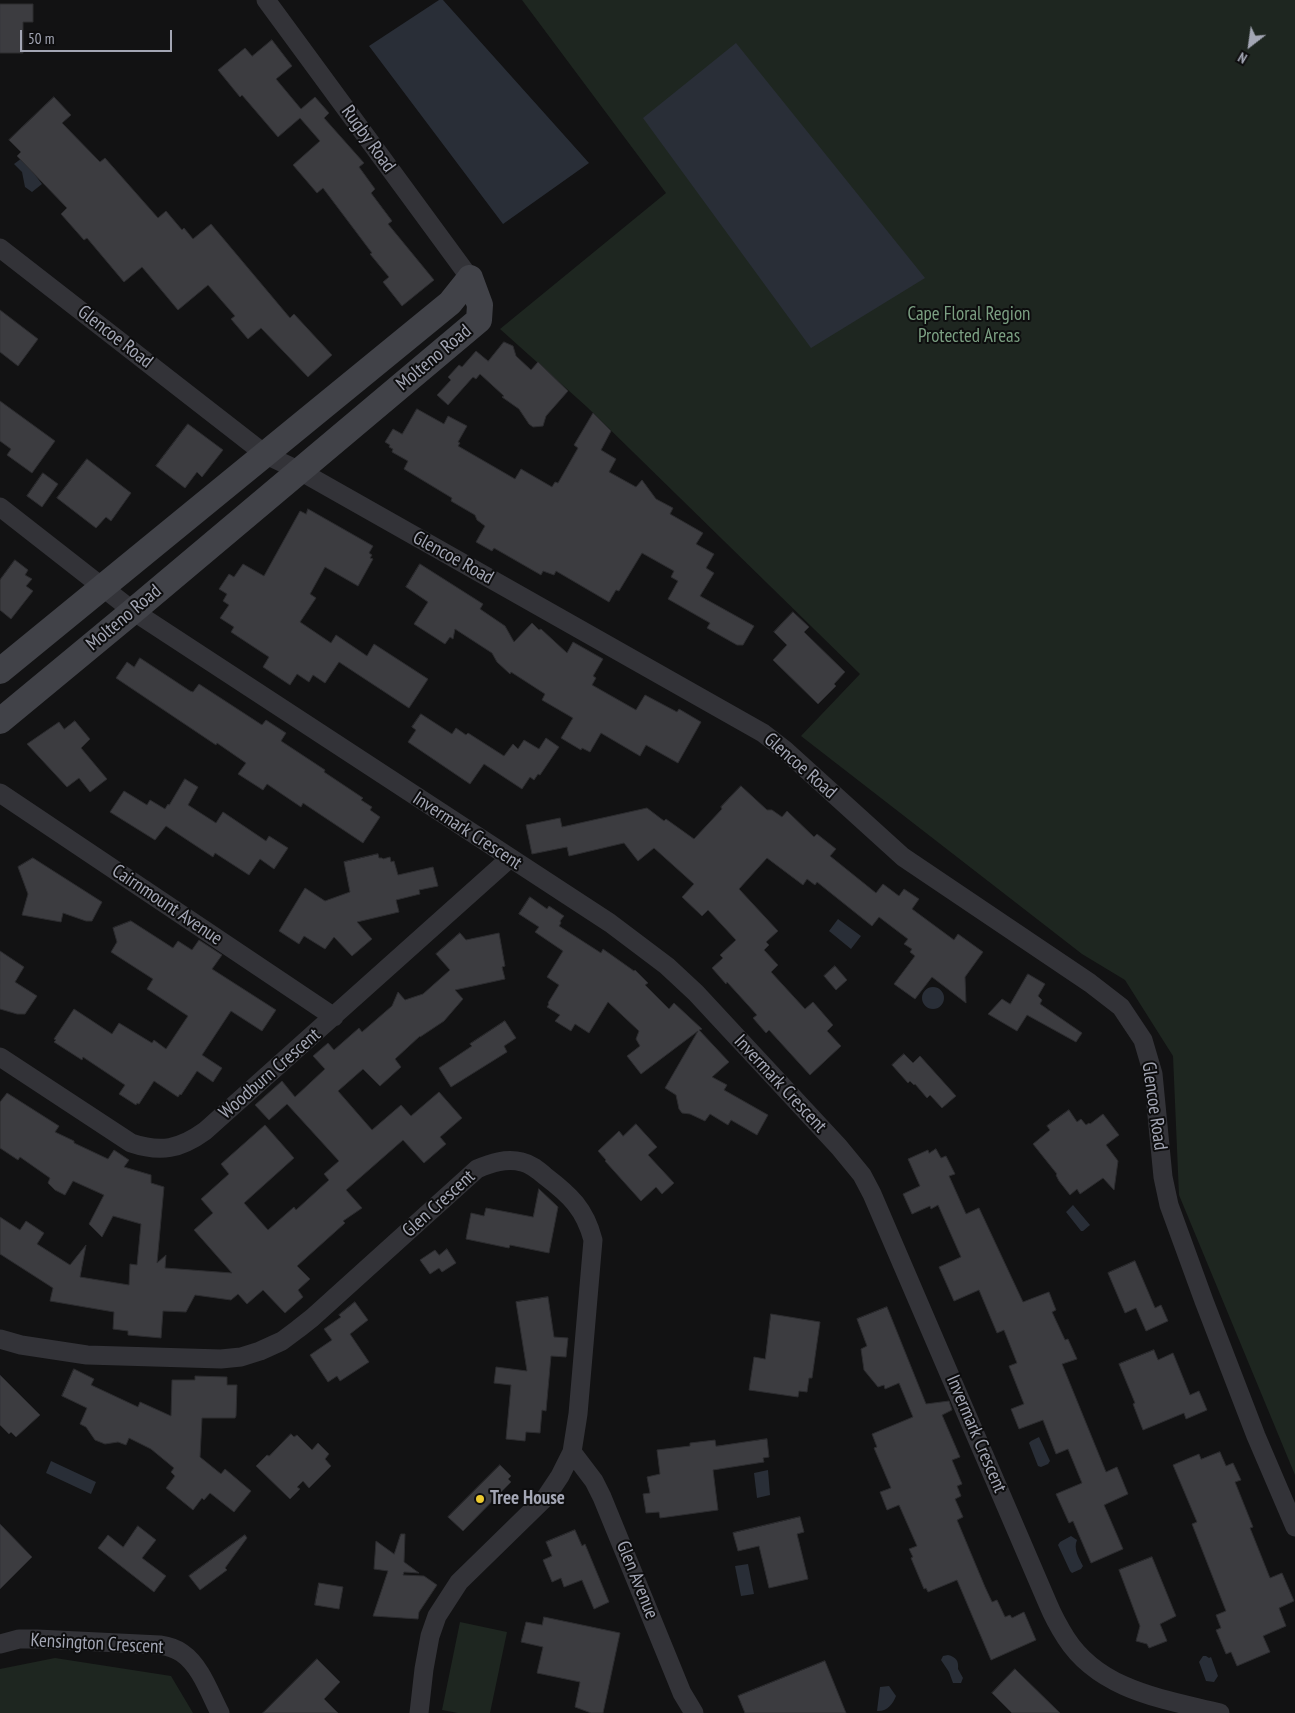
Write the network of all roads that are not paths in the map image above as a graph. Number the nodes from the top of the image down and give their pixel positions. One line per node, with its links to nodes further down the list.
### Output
1 (266, 0): 3 (street, Rugby Road)
2 (0, 248): 8 (street, Glencoe Road)
3 (470, 278): 4 (street, Molteno Road); 5 (street, Molteno Road)
4 (427, 322): 5 (street); 6 (street, Molteno Road)
5 (447, 347): 7 (street, Molteno Road)
6 (356, 380): 7 (street); 8 (street, Molteno Road)
7 (376, 407): 9 (street, Molteno Road)
8 (266, 455): 9 (street, Glencoe Road); 10 (street, Molteno Road)
9 (300, 471): 11 (street, Molteno Road); 27 (street, Glencoe Road)
10 (236, 479): 11 (street); 13 (street, Molteno Road)
11 (262, 503): 14 (street, Molteno Road)
12 (0, 506): 15 (street, Invermark Crescent)
13 (186, 520): 14 (street); 15 (street, Molteno Road)
14 (208, 548): 16 (street, Molteno Road)
15 (103, 587): 16 (street, Invermark Crescent); 17 (street, Molteno Road)
16 (133, 611): 19 (street, Molteno Road); 22 (street, Invermark Crescent)
17 (36, 641): 18 (street, Molteno Road); 19 (street)
18 (0, 671)
19 (60, 671): 20 (street, Molteno Road)
20 (0, 721)
21 (0, 793): 23 (street, Cairnmount Avenue)
22 (509, 859): 23 (street, Woodburn Crescent); 32 (street, Invermark Crescent)
23 (334, 1017): 24 (street, Woodburn Crescent)
24 (0, 1057)
25 (0, 1338): 26 (street, Glen Crescent)
26 (572, 1452): 30 (street, Glen Crescent); 31 (street, Glen Avenue)
27 (1295, 1527)
28 (0, 1644): 29 (street, Kensington Crescent)
29 (220, 1713)
30 (419, 1713)
31 (694, 1713)
32 (1220, 1713)

